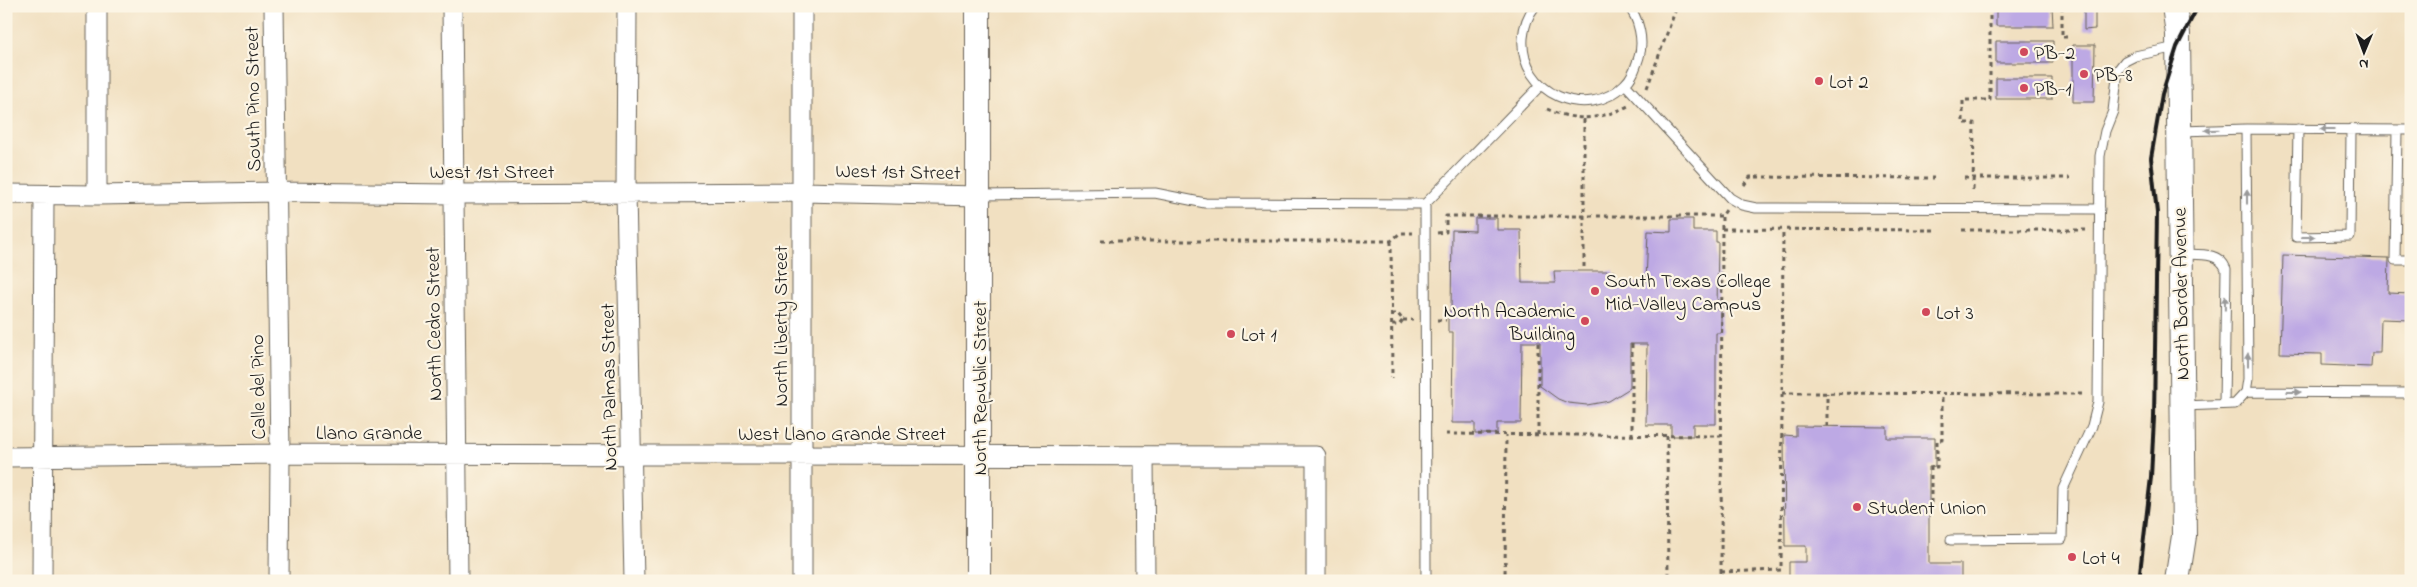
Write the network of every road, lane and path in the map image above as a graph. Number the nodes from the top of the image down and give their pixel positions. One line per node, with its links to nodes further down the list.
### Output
1 (97, 6): 37 (street)
2 (274, 6): 31 (street, South Pino Street)
3 (452, 6): 35 (street, North Cedro Street)
4 (627, 6): 33 (street, North Palmas Street)
5 (802, 6): 32 (street, North Liberty Street)
6 (978, 6): 38 (street, North Republic Street)
7 (1535, 6): 16 (lane)
8 (1628, 6): 15 (lane)
9 (1677, 6): 17 (path)
10 (1990, 6): 27 (path)
11 (2062, 6): 13 (path)
12 (2174, 6): 14 (street, North Border Avenue)
13 (2069, 37)
14 (2177, 47): 24 (street, North Border Avenue); 40 (lane)
15 (1625, 84): 16 (lane); 40 (lane)
16 (1540, 86): 39 (lane)
17 (1648, 88)
18 (1584, 119): 41 (path)
19 (2246, 129): 20 (lane); 24 (lane, one-way to 24); 61 (lane, one-way to 19)
20 (2298, 129): 21 (lane, one-way to 20); 21 (lane, one-way to 21)
21 (2351, 129): 22 (lane)
22 (2397, 130): 23 (lane); 52 (lane)
23 (2411, 130)
24 (2178, 131): 51 (street, North Border Avenue)
25 (1934, 178): 29 (path)
26 (1964, 178): 27 (path)
27 (1973, 178): 28 (path); 30 (path)
28 (2070, 178)
29 (1744, 185)
30 (1973, 190)
31 (276, 192): 35 (street, West 1st Street); 37 (street, West 1st Street); 76 (street, Calle del Pino)
32 (803, 192): 33 (street, West 1st Street); 38 (street, West 1st Street); 78 (street, North Liberty Street)
33 (626, 193): 35 (street, West 1st Street); 80 (street, North Palmas Street)
34 (6, 194): 36 (street, West 1st Street)
35 (453, 194): 77 (street, North Cedro Street)
36 (44, 195): 37 (street, West 1st Street); 83 (street)
37 (97, 196)
38 (978, 196): 39 (lane); 79 (street, North Republic Street)
39 (1425, 204): 95 (lane)
40 (2100, 209): 85 (lane)
41 (1585, 217): 42 (path); 47 (path); 53 (path)
42 (1722, 229): 43 (path); 75 (path)
43 (1782, 230): 44 (path); 62 (path)
44 (1934, 230)
45 (1962, 230): 46 (path)
46 (2086, 230)
47 (1446, 232)
48 (1415, 233): 50 (path)
49 (1101, 241): 50 (path)
50 (1391, 241): 54 (path)
51 (2180, 254): 67 (lane, one-way to 51); 68 (street, North Border Avenue)
52 (2411, 260)
53 (1584, 271)
54 (1392, 314): 55 (path); 57 (path)
55 (1403, 320): 56 (path); 57 (path)
56 (1416, 320)
57 (1392, 325): 60 (path)
58 (1538, 342): 72 (path)
59 (1632, 344): 73 (path)
60 (1392, 378)
61 (2246, 392): 64 (lane, one-way to 64); 67 (lane)
62 (1782, 393): 63 (path); 86 (path)
63 (1827, 393): 65 (path); 69 (path)
64 (2411, 393)
65 (1942, 394): 66 (path); 84 (path)
66 (2082, 394)
67 (2224, 404): 68 (lane)
68 (2182, 406): 99 (street, North Border Avenue)
69 (1827, 426)
70 (1446, 434): 71 (path)
71 (1506, 435): 72 (path); 96 (path)
72 (1538, 435): 73 (path)
73 (1632, 436): 74 (path)
74 (1667, 436): 75 (path); 97 (path)
75 (1721, 436): 86 (path)
76 (280, 454): 77 (street, Llano Grande); 83 (street); 88 (street, Calle del Pino)
77 (458, 454): 80 (street, West Llano Grande Street); 89 (street, North Cedro Street)
78 (802, 455): 79 (street, West Llano Grande Street); 80 (street, West Llano Grande Street); 91 (street, North Liberty Street)
79 (979, 455): 81 (street, West Llano Grande Street); 92 (street, North Republic Street)
80 (633, 456): 90 (street, North Palmas Street)
81 (1144, 456): 93 (street); 94 (street, West Llano Grande Street)
82 (6, 458): 83 (street)
83 (42, 458): 87 (street)
84 (1931, 503)
85 (1951, 540)
86 (1721, 572): 98 (path)
87 (42, 581)
88 (279, 581)
89 (458, 581)
90 (634, 581)
91 (802, 581)
92 (978, 581)
93 (1145, 581)
94 (1316, 581)
95 (1426, 581)
96 (1505, 581)
97 (1668, 581)
98 (1721, 581)
99 (2177, 581)

